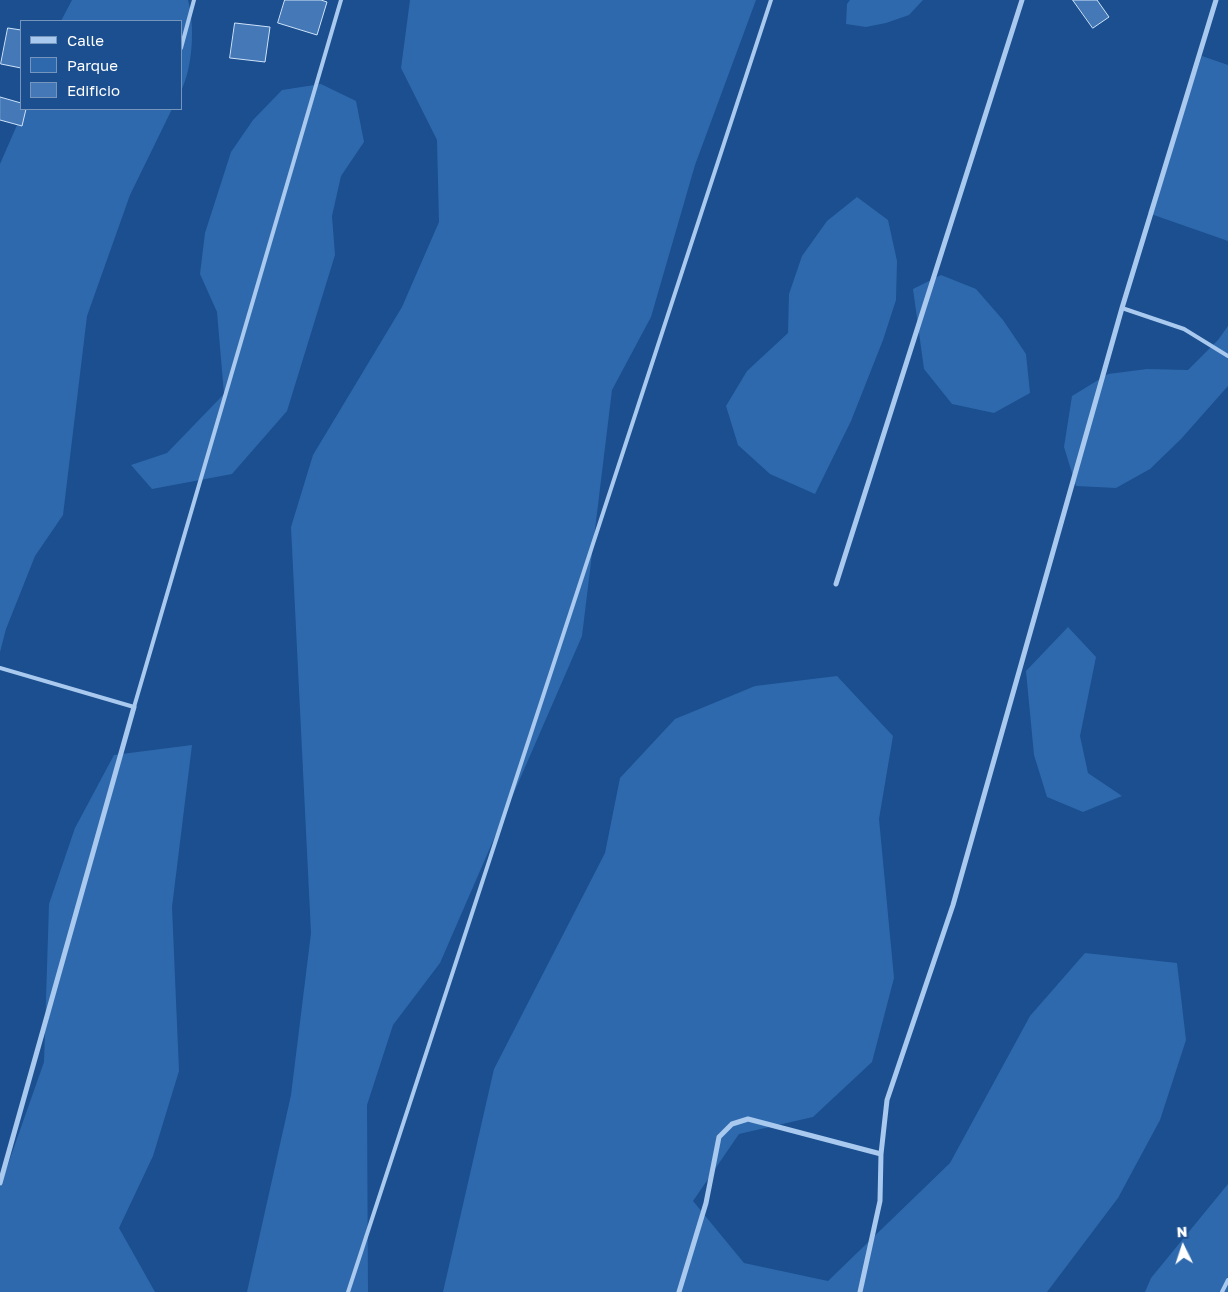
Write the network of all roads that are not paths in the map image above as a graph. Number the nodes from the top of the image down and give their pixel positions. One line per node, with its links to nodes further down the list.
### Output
1 (194, 0): 6 (lane)
2 (341, 0): 11 (lane)
3 (771, 0): 15 (lane)
4 (1022, 0): 9 (street)
5 (1216, 0): 7 (street)
6 (182, 44)
7 (1122, 308): 8 (lane); 12 (street)
8 (1228, 356)
9 (836, 584)
10 (0, 668): 11 (lane)
11 (134, 707): 13 (street)
12 (881, 1154): 16 (street); 17 (street)
13 (0, 1184)
14 (1228, 1280): 18 (lane)
15 (348, 1292)
16 (680, 1292)
17 (860, 1292)
18 (1222, 1292)

